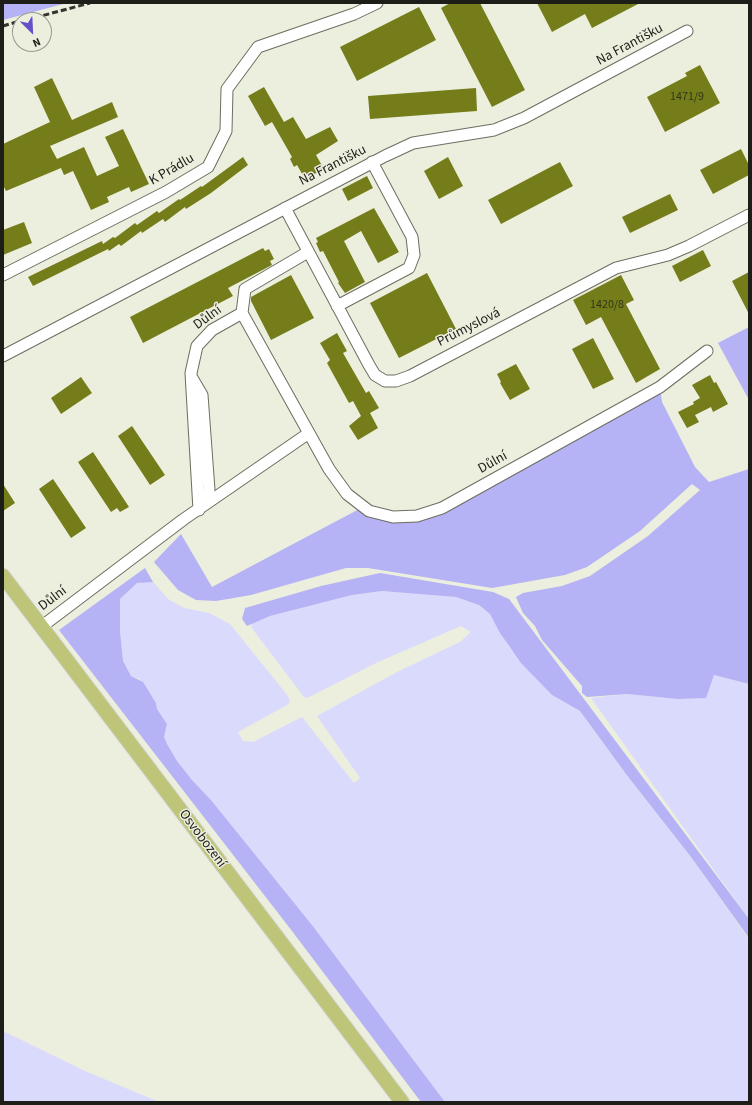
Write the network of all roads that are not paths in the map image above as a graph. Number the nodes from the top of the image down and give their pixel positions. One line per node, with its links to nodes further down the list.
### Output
1 (377, 3): 7 (street, K Prádlu)
2 (687, 31): 3 (street, Na Františku)
3 (372, 162): 4 (street, Na Františku); 8 (street)
4 (285, 208): 6 (street, Průmyslová); 11 (street, Na Františku)
5 (749, 215): 8 (street, Průmyslová)
6 (308, 252): 8 (street, Průmyslová); 9 (street)
7 (3, 274)
8 (337, 306)
9 (242, 313): 12 (street, Důlní); 13 (street, Důlní)
10 (707, 351): 12 (street, Důlní)
11 (3, 356)
12 (309, 432): 13 (street, Důlní)
13 (199, 510): 15 (street, Důlní)
14 (3, 576): 15 (main road, Osvobození)
15 (41, 627): 16 (main road, Osvobození)
16 (402, 1102)

